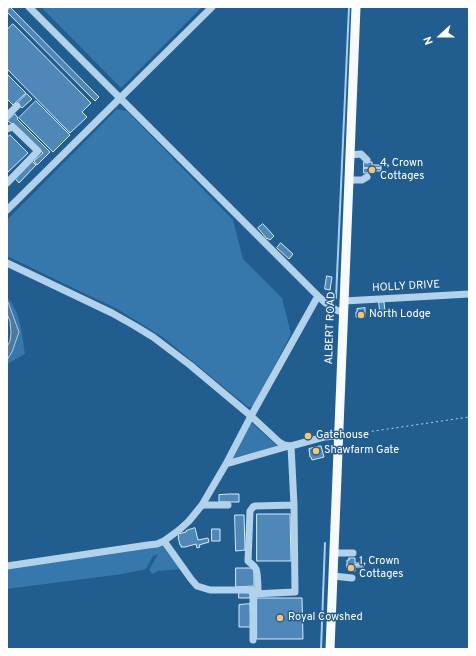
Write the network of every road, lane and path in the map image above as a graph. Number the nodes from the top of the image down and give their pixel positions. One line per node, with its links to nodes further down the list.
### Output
1 (29, 7): 4 (lane)
2 (212, 7): 4 (lane)
3 (356, 7): 8 (main road, ALBERT ROAD)
4 (120, 98): 13 (lane); 16 (lane)
5 (17, 106): 6 (lane)
6 (7, 116)
7 (7, 129): 12 (lane)
8 (350, 155): 9 (lane); 11 (main road, ALBERT ROAD)
9 (367, 160)
10 (367, 177): 11 (lane)
11 (350, 180): 17 (main road, ALBERT ROAD)
12 (7, 183)
13 (7, 210)
14 (7, 263): 19 (lane)
15 (469, 294): 17 (lane, HOLLY DRIVE)
16 (318, 296): 18 (lane); 19 (lane)
17 (344, 301): 18 (main road, ALBERT ROAD)
18 (344, 312): 21 (main road, ALBERT ROAD)
19 (251, 416): 22 (lane); 23 (lane)
20 (469, 417): 21 (path)
21 (338, 436): 22 (lane); 28 (main road, ALBERT ROAD)
22 (291, 446): 23 (lane); 26 (lane)
23 (226, 464): 24 (lane)
24 (202, 505): 25 (lane); 27 (lane)
25 (228, 505)
26 (294, 505): 33 (lane); 33 (lane)
27 (164, 541): 30 (lane); 33 (lane)
28 (334, 553): 29 (lane); 31 (main road, ALBERT ROAD)
29 (353, 553)
30 (7, 566)
31 (333, 576): 32 (lane); 35 (main road, ALBERT ROAD)
32 (352, 578)
33 (256, 594): 34 (lane)
34 (253, 640)
35 (330, 649)

